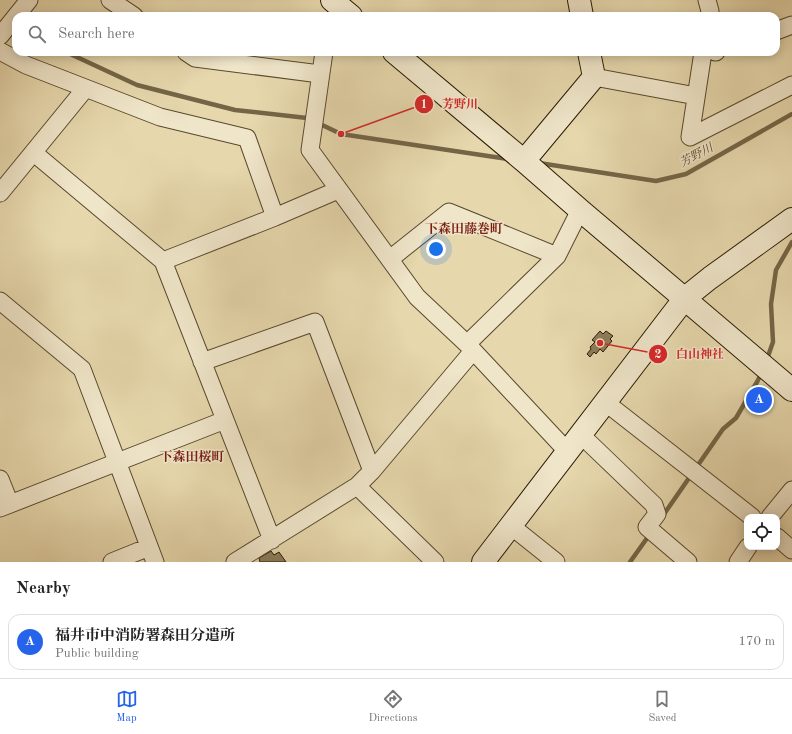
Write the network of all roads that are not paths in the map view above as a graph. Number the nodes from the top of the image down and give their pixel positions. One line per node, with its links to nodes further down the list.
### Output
1 (29, 0): 6 (street)
2 (110, 0): 7 (street)
3 (332, 0): 8 (street); 9 (street)
4 (579, 0): 10 (street)
5 (707, 0): 11 (street)
6 (19, 12)
7 (128, 12)
8 (330, 12)
9 (346, 12)
10 (581, 12)
11 (710, 12)
12 (12, 21): 15 (street)
13 (792, 25): 14 (street)
14 (780, 30)
15 (0, 36)
16 (0, 51): 25 (street)
17 (192, 56): 22 (street)
18 (323, 56): 22 (street)
19 (399, 56): 28 (street)
20 (590, 56): 23 (street)
21 (702, 56): 26 (street)
22 (320, 74): 29 (street)
23 (594, 77): 26 (street); 28 (street)
24 (792, 85): 26 (street)
25 (85, 89): 27 (street); 32 (street)
26 (696, 96)
27 (34, 153): 30 (street); 36 (street)
28 (524, 161): 31 (street)
29 (338, 190): 32 (street); 35 (street)
30 (0, 193)
31 (580, 210): 34 (street); 37 (street)
32 (275, 217): 36 (street)
33 (792, 219): 37 (street)
34 (557, 256): 35 (street); 39 (street)
35 (390, 258): 39 (street)
36 (163, 261): 40 (street)
37 (685, 298): 41 (street); 42 (street)
38 (0, 301): 45 (street)
39 (470, 348): 44 (street); 46 (street)
40 (202, 362): 43 (street); 46 (street)
41 (792, 390)
42 (605, 402): 44 (street); 51 (street)
43 (225, 420): 45 (street); 54 (street)
44 (573, 443): 53 (street); 64 (street)
45 (117, 462): 50 (street); 58 (street)
46 (372, 470): 48 (street)
47 (0, 479): 50 (street)
48 (356, 486): 54 (street); 61 (street)
49 (792, 490): 52 (street)
50 (5, 506)
51 (748, 514)
52 (772, 514)
53 (511, 526): 62 (street); 63 (street)
54 (272, 540): 60 (street)
55 (780, 540): 57 (street)
56 (746, 550): 65 (street)
57 (792, 550)
58 (152, 555): 59 (street)
59 (112, 562)
60 (235, 562)
61 (435, 562)
62 (483, 562)
63 (556, 562)
64 (688, 562)
65 (738, 562)

